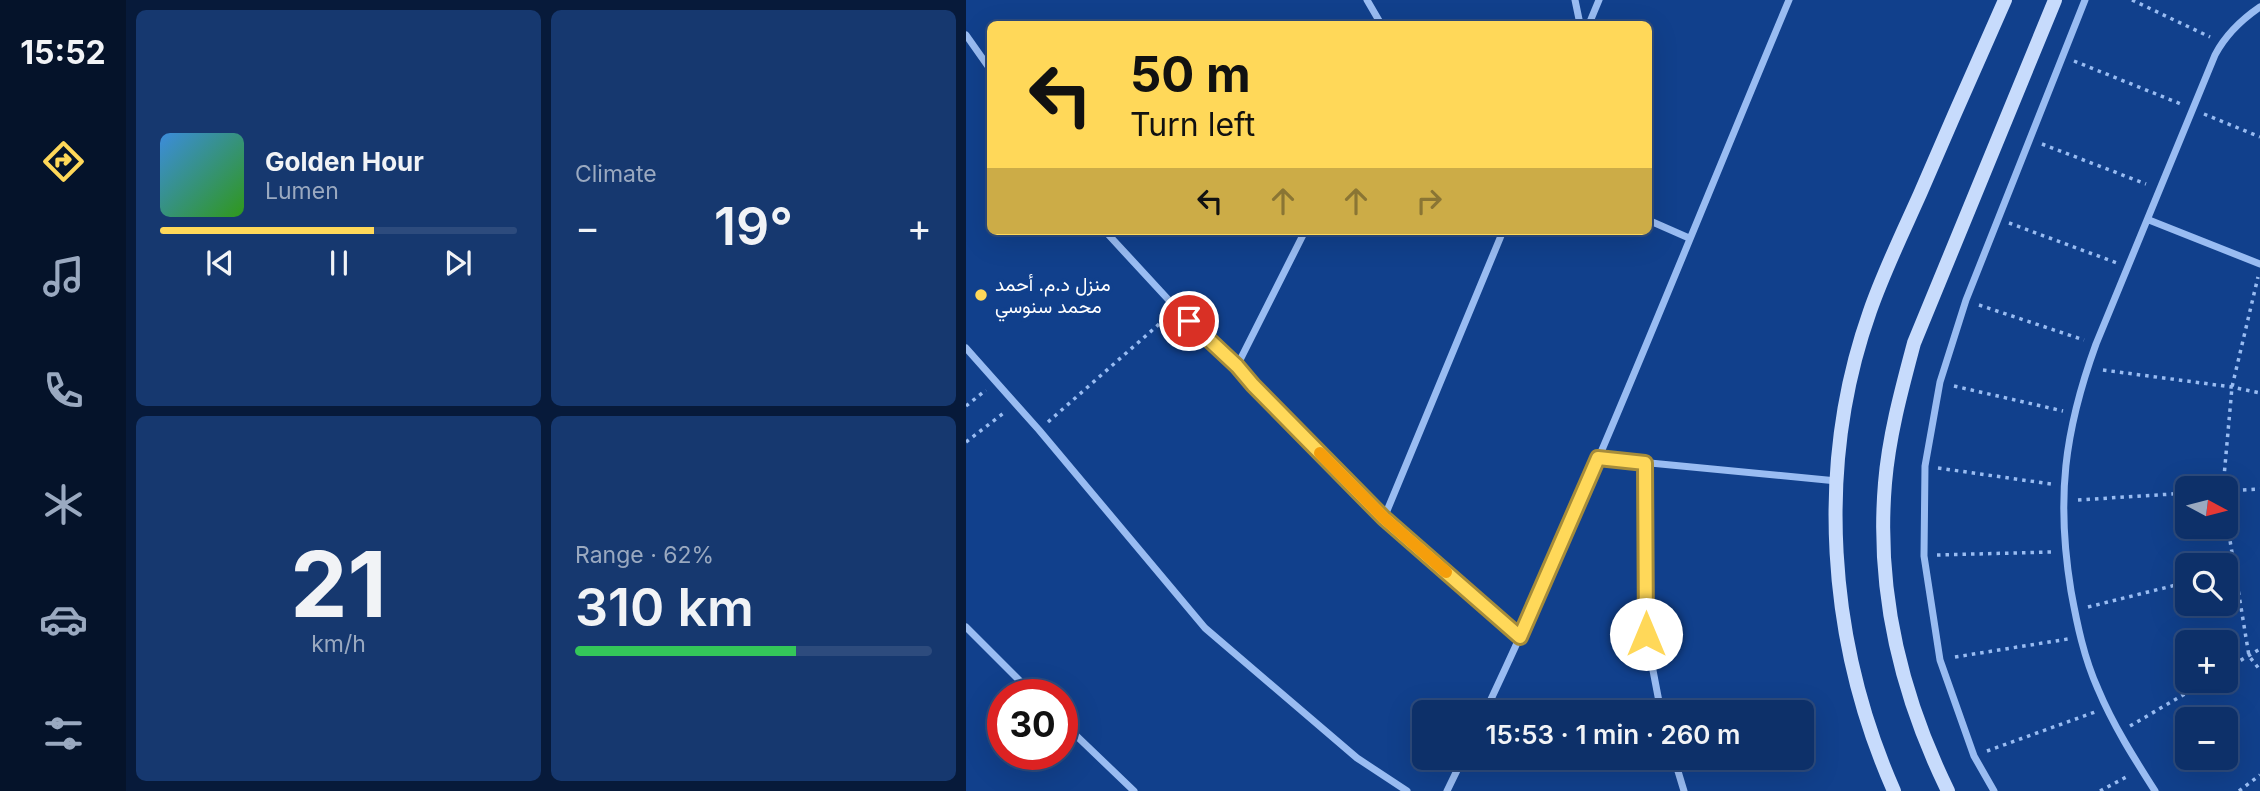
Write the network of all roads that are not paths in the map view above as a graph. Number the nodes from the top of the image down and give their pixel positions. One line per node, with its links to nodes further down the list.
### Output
1 (1367, 0): 9 (street)
2 (1575, 0): 10 (street)
3 (1599, 0): 11 (street)
4 (1789, 0): 19 (street)
5 (2005, 0): 25 (street)
6 (2055, 0): 40 (street)
7 (2085, 0): 41 (street)
8 (2260, 7): 14 (street)
9 (1379, 21)
10 (1579, 21)
11 (1590, 21)
12 (966, 35): 13 (street)
13 (987, 65)
14 (2149, 220): 20 (street); 42 (street)
15 (1652, 222): 19 (street)
16 (1109, 235): 22 (street)
17 (1303, 235): 22 (street)
18 (1501, 235): 26 (street)
19 (1689, 237): 23 (street)
20 (2260, 264)
21 (966, 348): 36 (street)
22 (1237, 366): 26 (street)
23 (1598, 458): 24 (street); 28 (street)
24 (1645, 463): 25 (street); 31 (street)
25 (1837, 481): 39 (street)
26 (1384, 518): 28 (street)
27 (966, 627): 29 (street)
28 (1520, 637): 30 (street)
29 (1018, 679)
30 (1491, 700)
31 (1659, 700)
32 (1078, 737): 35 (street)
33 (1457, 770): 37 (street)
34 (1678, 770): 38 (street)
35 (1134, 791)
36 (1407, 791)
37 (1447, 791)
38 (1684, 791)
39 (1894, 791)
40 (1948, 791)
41 (1994, 791)
42 (2155, 791)

